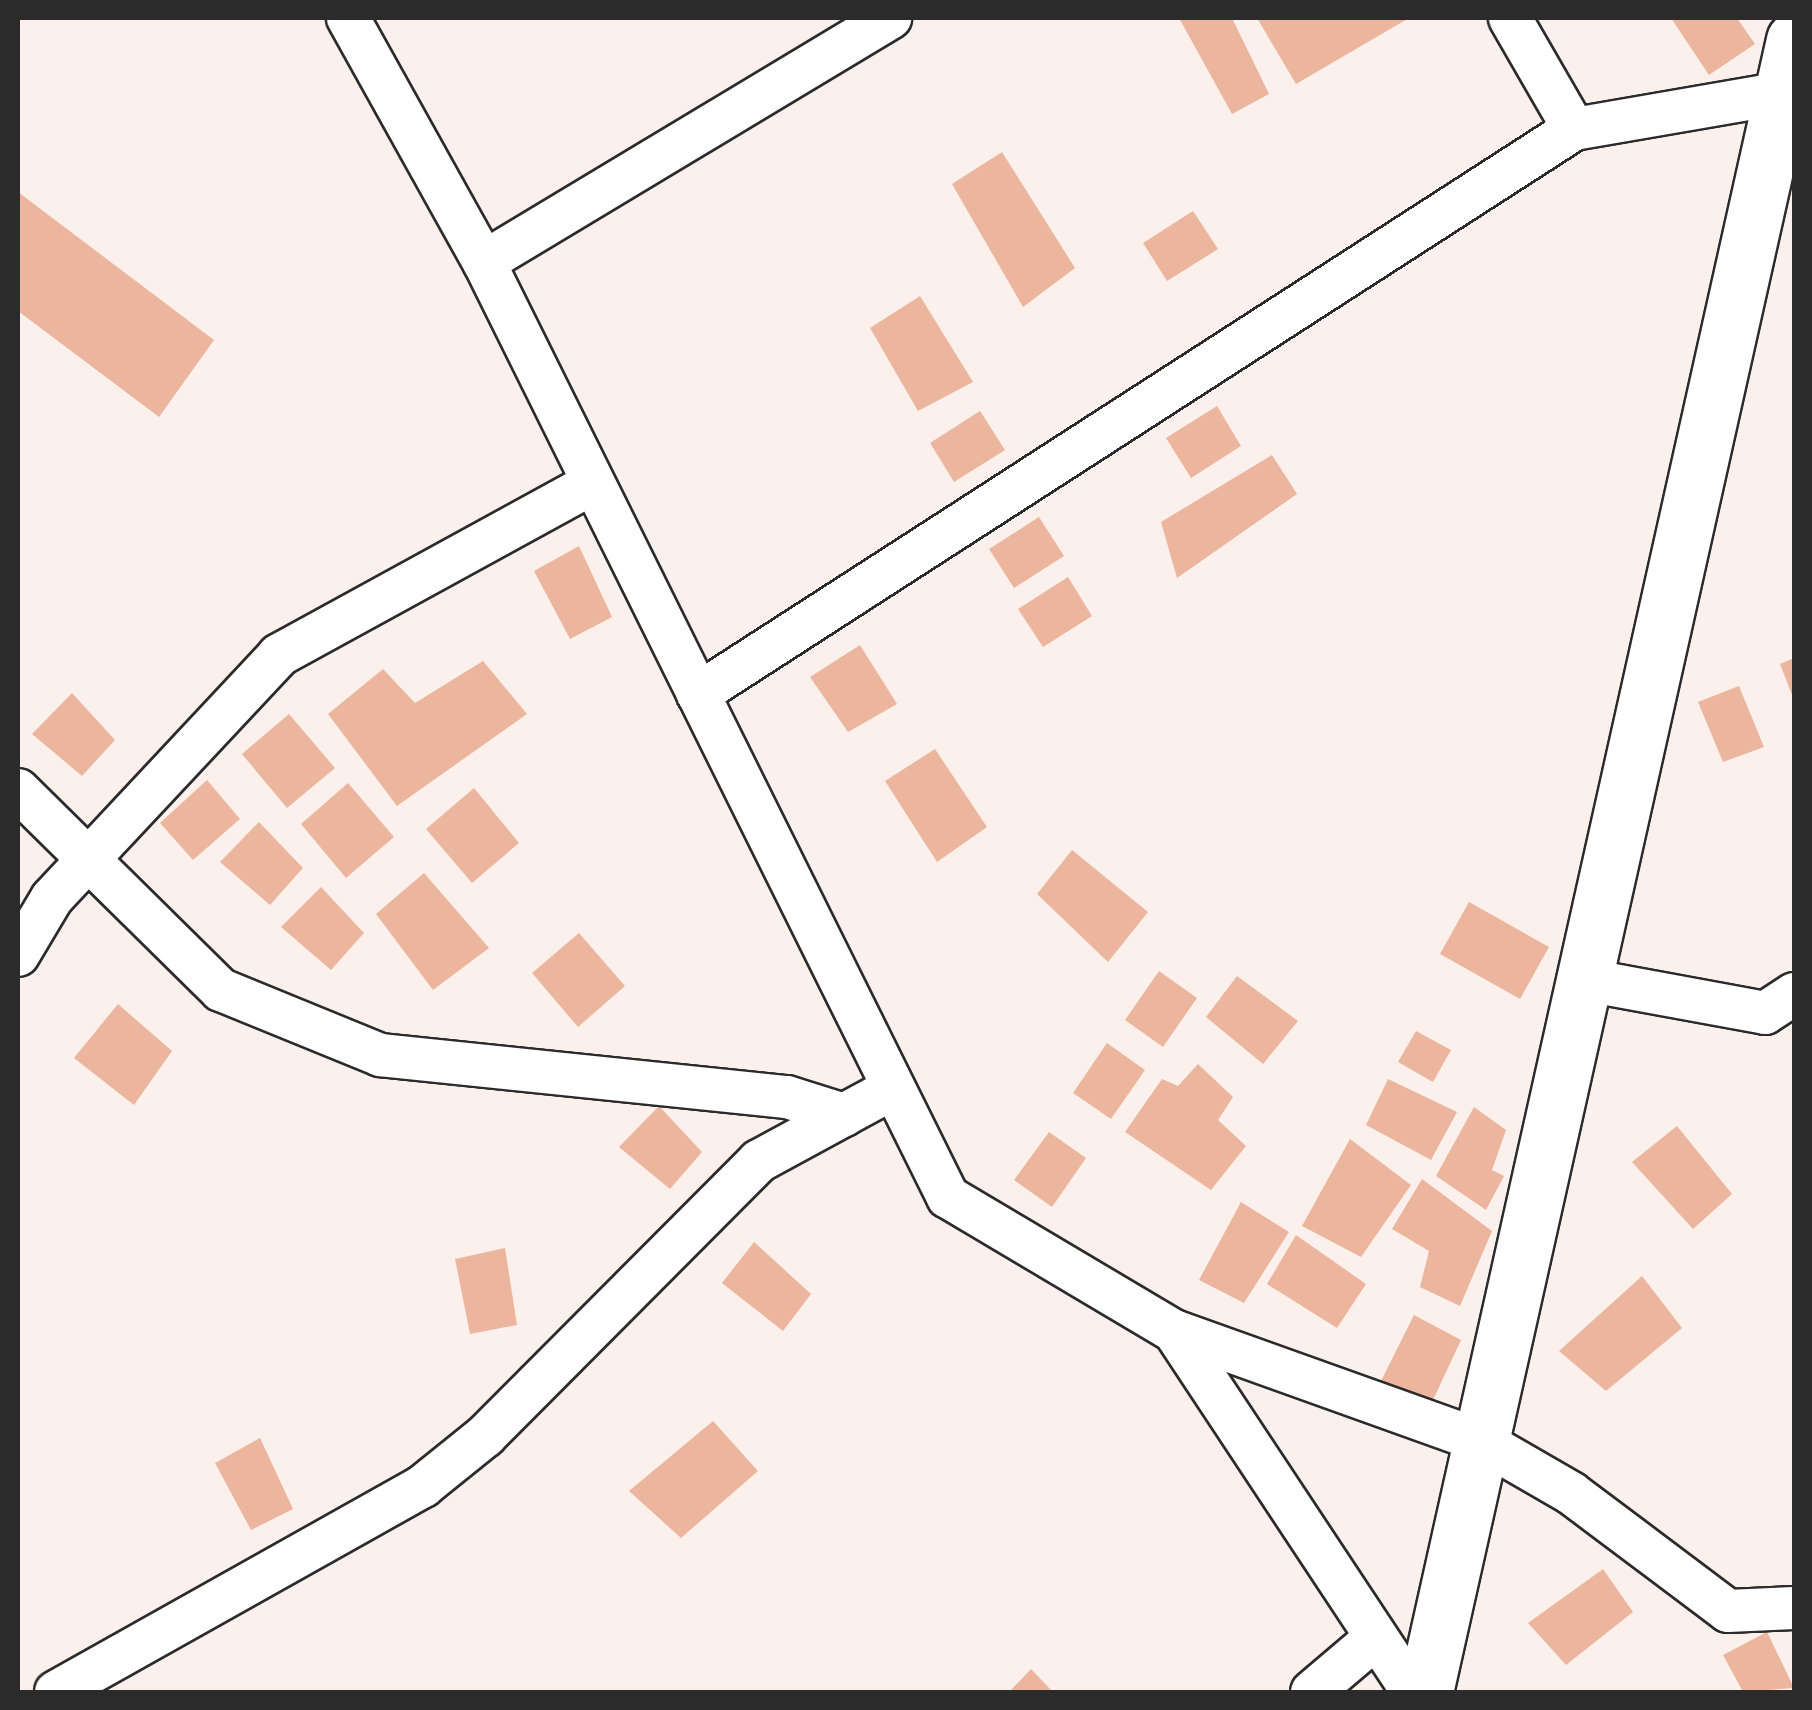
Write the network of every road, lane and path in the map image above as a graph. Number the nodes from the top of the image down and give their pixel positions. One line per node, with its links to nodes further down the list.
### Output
1 (348, 18): 7 (street)
2 (890, 18): 7 (street)
3 (1510, 18): 6 (street)
4 (1794, 40): 5 (street)
5 (1788, 92): 6 (street); 13 (street)
6 (1574, 130): 9 (street)
7 (484, 262): 8 (street)
8 (588, 485): 9 (street); 11 (street)
9 (698, 694): 15 (street)
10 (18, 790): 11 (street)
11 (88, 858): 12 (street); 16 (street)
12 (18, 955)
13 (1586, 980): 14 (street); 18 (street)
14 (1794, 994)
15 (888, 1091): 16 (street); 17 (street)
16 (844, 1116): 21 (street)
17 (1174, 1331): 18 (street); 20 (street)
18 (1480, 1442): 19 (street); 24 (street)
19 (1794, 1608)
20 (1373, 1640): 22 (street); 23 (street)
21 (56, 1692)
22 (1312, 1692)
23 (1413, 1692)
24 (1425, 1692)

